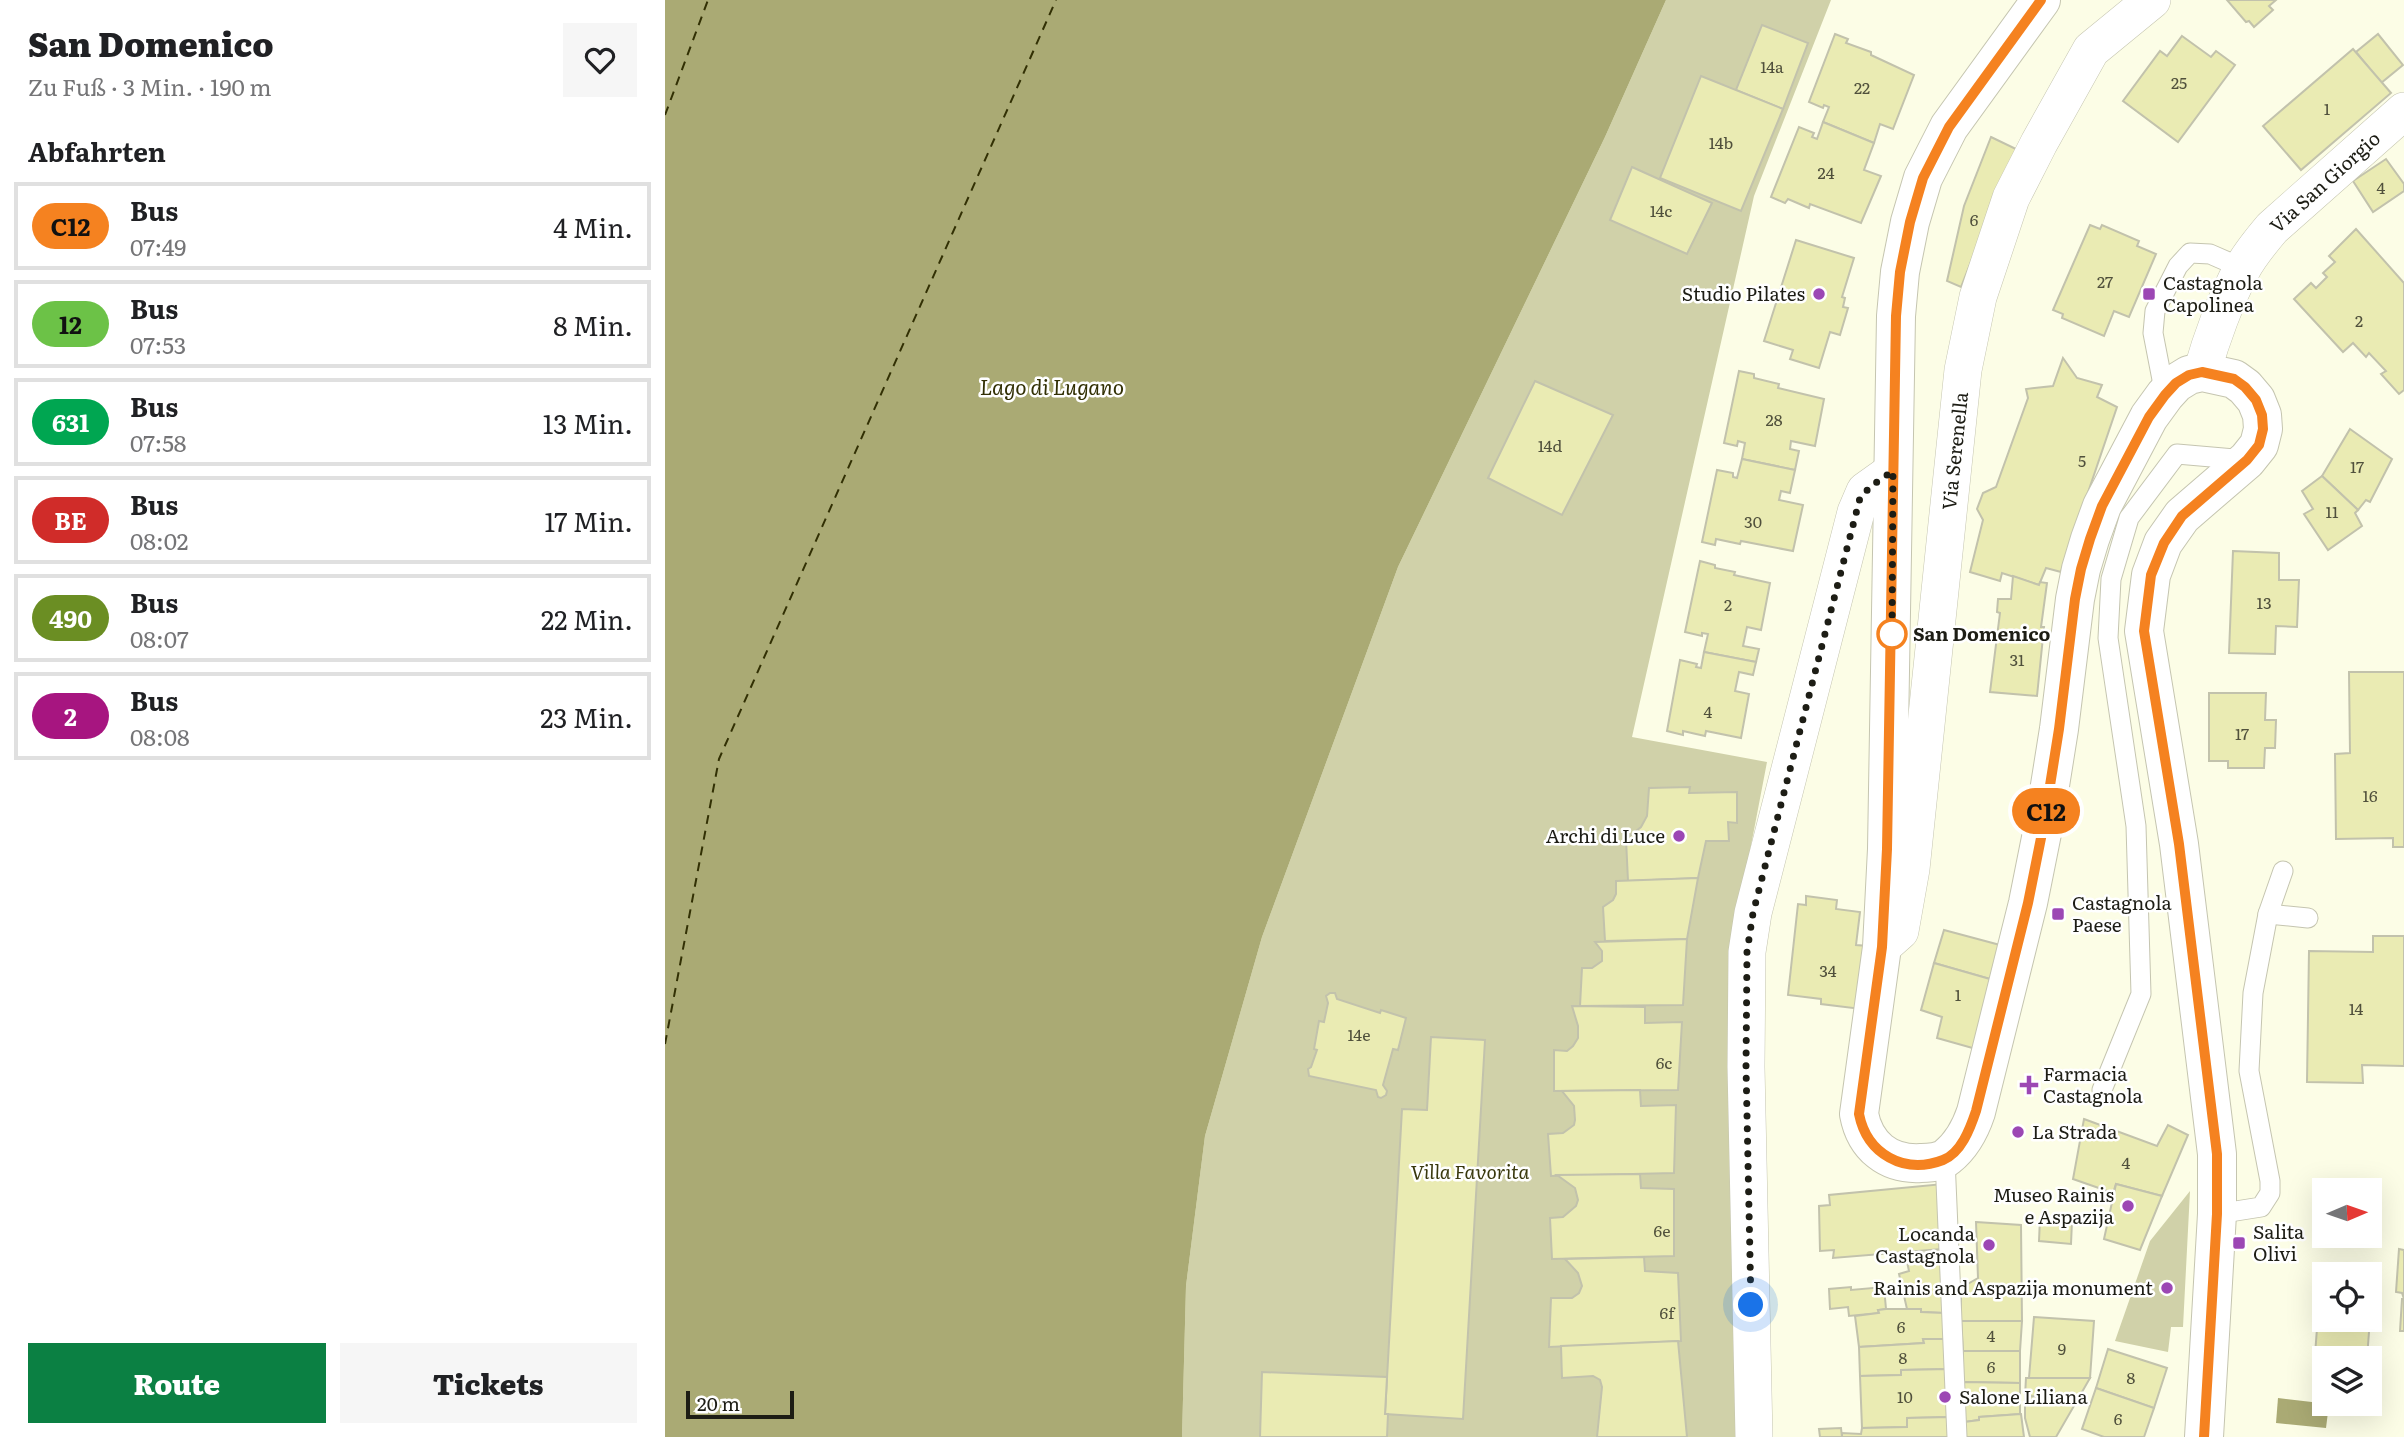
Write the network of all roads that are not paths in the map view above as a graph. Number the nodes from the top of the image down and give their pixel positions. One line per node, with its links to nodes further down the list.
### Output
1 (2041, 0): 8 (main road)
2 (2152, 0): 12 (street, Via Serenella)
3 (2404, 111): 4 (street, Via San Giorgio)
4 (2242, 268): 5 (street, Via San Giorgio); 6 (lane)
5 (2202, 372): 6 (main road); 7 (main road)
6 (2165, 395): 14 (main road)
7 (2247, 460): 13 (lane); 15 (main road)
8 (1893, 471): 12 (main road); 16 (street)
9 (2283, 871): 10 (lane)
10 (2268, 914): 11 (lane); 15 (lane)
11 (2308, 918)
12 (1882, 947): 14 (main road)
13 (2102, 1090)
14 (1945, 1159): 17 (lane)
15 (2217, 1214): 18 (main road)
16 (1754, 1437)
17 (1957, 1437)
18 (2204, 1437)

